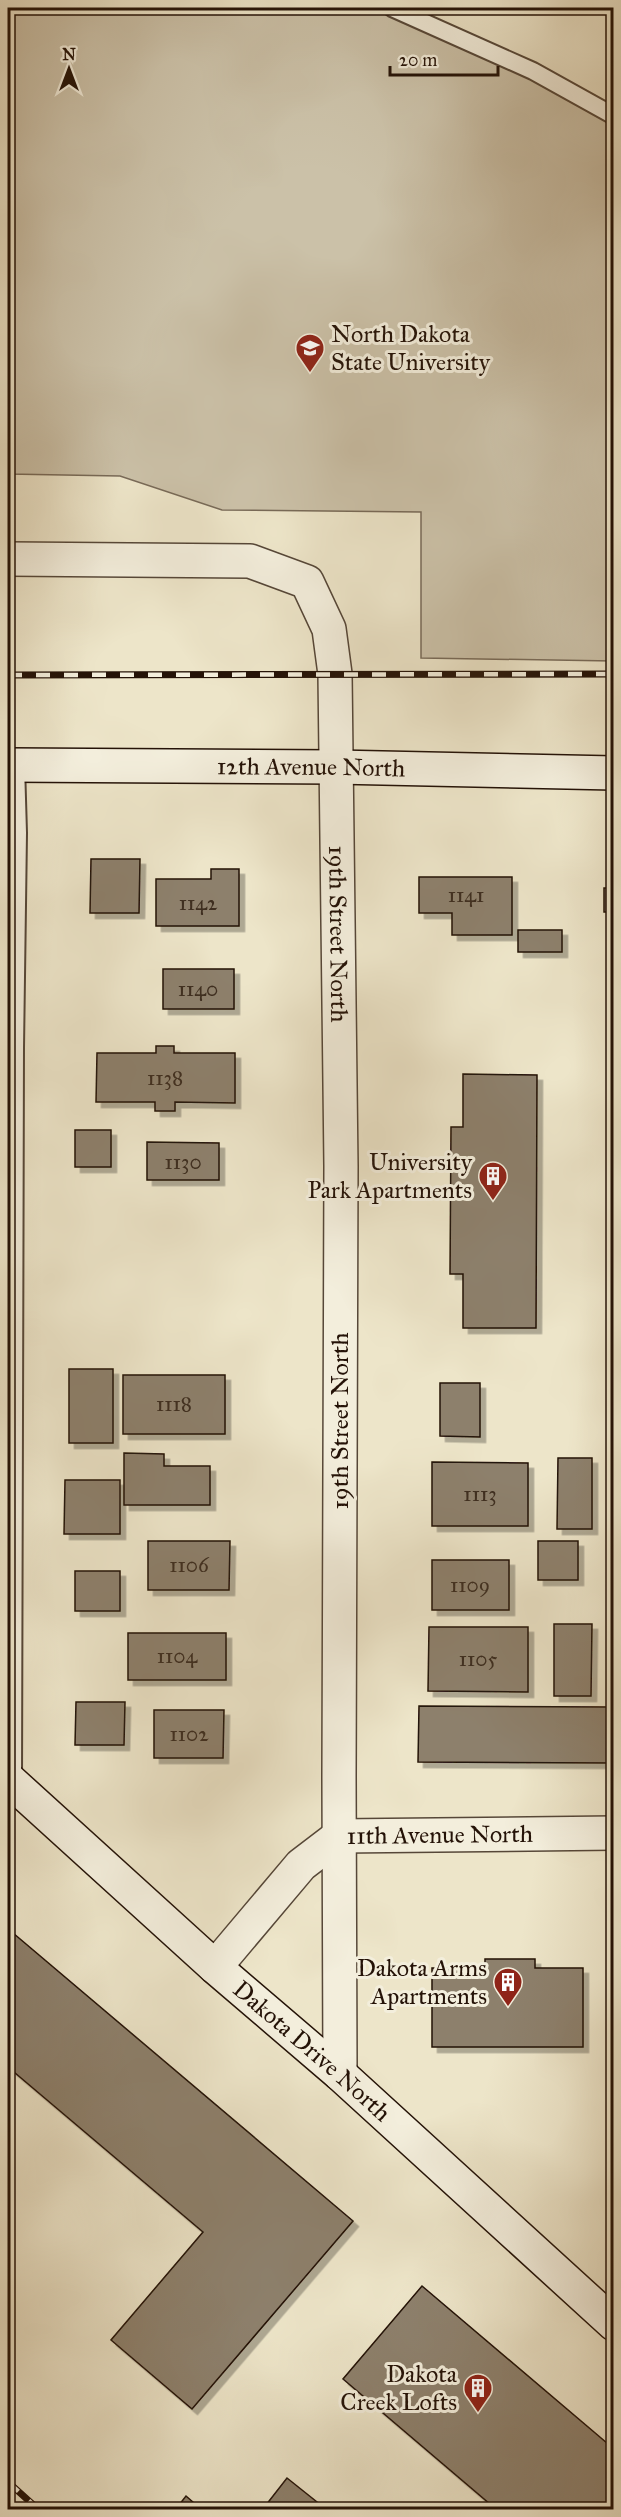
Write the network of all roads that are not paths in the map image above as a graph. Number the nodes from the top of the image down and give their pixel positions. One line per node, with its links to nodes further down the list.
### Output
1 (392, 8): 2 (lane)
2 (614, 116)
3 (8, 559): 5 (street, 19th Street North)
4 (12, 765): 5 (street, 12th Avenue North); 7 (lane)
5 (336, 767): 6 (street, 12th Avenue North); 10 (street, 19th Street North)
6 (614, 773)
7 (11, 1048): 8 (lane)
8 (10, 1782): 11 (street, Dakota Drive North)
9 (614, 1833): 10 (street, 11th Avenue North)
10 (339, 1836): 11 (street, 11th Avenue North); 12 (street, 19th Street North)
11 (215, 1967): 12 (street, Dakota Drive North)
12 (340, 2074): 13 (street, Dakota Drive North)
13 (614, 2324)

